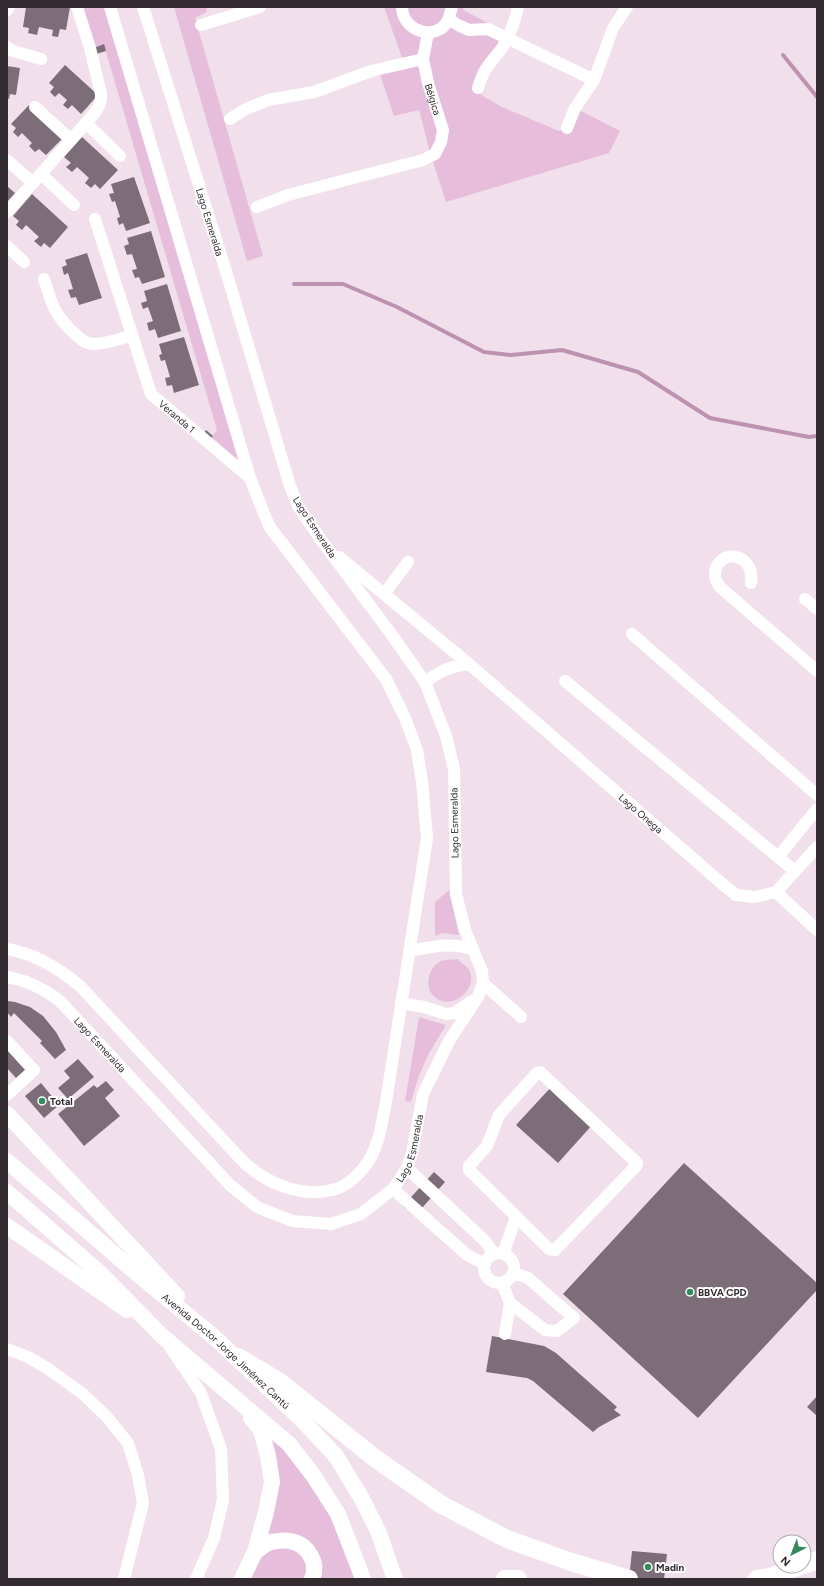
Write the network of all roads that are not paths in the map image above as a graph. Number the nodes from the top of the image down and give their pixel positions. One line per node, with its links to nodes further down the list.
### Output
1 (10, 7): 10 (street)
2 (77, 7): 22 (street)
3 (110, 7): 36 (street)
4 (143, 7): 37 (street, Lago Esmeralda)
5 (260, 7): 12 (street)
6 (402, 7): 13 (street)
7 (452, 7): 11 (street)
8 (518, 7): 14 (street)
9 (627, 7): 18 (street)
10 (7, 10)
11 (449, 19): 13 (street); 14 (street)
12 (201, 25)
13 (428, 33): 17 (street)
14 (507, 38): 18 (street); 19 (street)
15 (7, 47): 16 (street)
16 (41, 59)
17 (423, 59): 21 (street); 29 (street, Bélgica)
18 (594, 80): 23 (street)
19 (478, 88)
20 (35, 108): 24 (street)
21 (230, 119)
22 (86, 123): 24 (street); 25 (street)
23 (567, 128)
24 (71, 140): 27 (street)
25 (120, 156)
26 (7, 160): 27 (street)
27 (37, 178): 28 (street); 30 (street)
28 (74, 205)
29 (257, 207)
30 (7, 212)
31 (95, 219): 35 (street, Veranda 1)
32 (7, 246): 33 (street)
33 (24, 262)
34 (44, 280): 35 (street)
35 (132, 336): 36 (street, Veranda 1)
36 (250, 478): 57 (street)
37 (324, 544): 40 (street, Lago Onega); 47 (street, Lago Esmeralda)
38 (408, 562): 40 (street)
39 (751, 583): 45 (street)
40 (384, 594): 44 (street, Lago Onega)
41 (805, 599): 42 (street)
42 (817, 610)
43 (632, 634): 48 (street)
44 (470, 664): 47 (street); 53 (street, Lago Onega)
45 (817, 671)
46 (565, 680): 51 (street)
47 (425, 682): 56 (street, Lago Esmeralda)
48 (817, 795)
49 (817, 809): 51 (street)
50 (817, 847): 52 (street)
51 (778, 857): 52 (street)
52 (796, 871): 53 (street)
53 (776, 892): 54 (street)
54 (817, 930)
55 (7, 949): 61 (street)
56 (472, 949): 57 (street); 59 (street, Lago Esmeralda)
57 (410, 951): 61 (street)
58 (7, 977): 70 (street, Lago Esmeralda)
59 (483, 983): 60 (street, Lago Esmeralda); 63 (street)
60 (478, 997): 62 (street); 64 (street, Lago Esmeralda)
61 (401, 1003): 62 (street)
62 (446, 1014): 64 (street)
63 (521, 1017)
64 (457, 1029): 69 (street, Lago Esmeralda)
65 (7, 1041): 66 (street)
66 (7, 1095)
67 (7, 1114): 81 (main road)
68 (7, 1161): 81 (main road, Avenida Doctor Jorge Jiménez Cantú)
69 (407, 1168): 70 (street, Lago Esmeralda); 74 (street)
70 (393, 1190): 75 (street)
71 (7, 1192): 80 (main road)
72 (516, 1217): 72 (street); 74 (street)
73 (7, 1226): 80 (main road)
74 (499, 1254): 75 (street); 76 (street)
75 (485, 1264): 77 (street)
76 (513, 1273): 77 (street); 78 (street)
77 (502, 1283): 78 (street)
78 (510, 1304): 79 (street)
79 (505, 1334)
80 (161, 1335): 84 (main road); 88 (street)
81 (214, 1336): 83 (main road, Avenida Doctor Jorge Jiménez Cantú)
82 (7, 1349): 87 (street)
83 (238, 1358): 92 (main road, Avenida Doctor Jorge Jiménez Cantú); 95 (highway)
84 (234, 1397): 85 (main road); 91 (main road)
85 (255, 1552): 89 (main road); 90 (main road)
86 (778, 1574): 96 (highway)
87 (124, 1579)
88 (196, 1579)
89 (242, 1579)
90 (312, 1579)
91 (363, 1579)
92 (395, 1579)
93 (505, 1579): 94 (highway)
94 (518, 1579)
95 (629, 1579)
96 (757, 1579)

